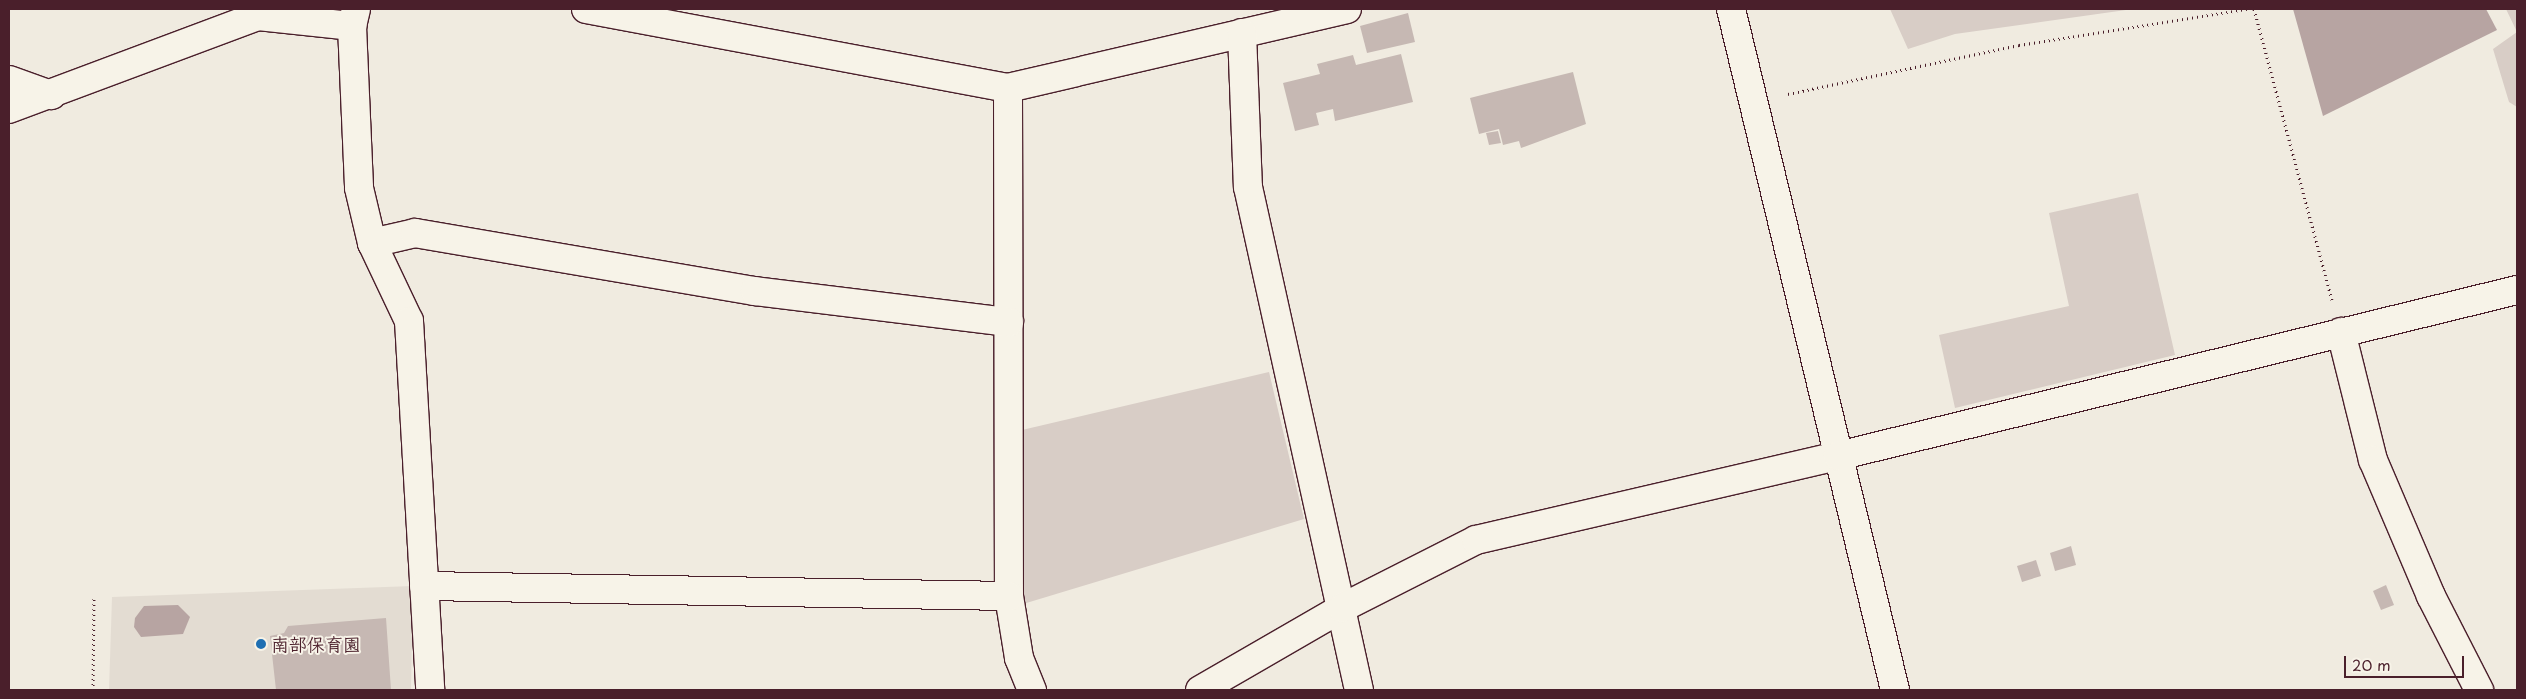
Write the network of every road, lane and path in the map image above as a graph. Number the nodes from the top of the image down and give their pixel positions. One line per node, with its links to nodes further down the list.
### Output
1 (586, 9): 9 (street)
2 (1347, 9): 7 (street)
3 (1731, 9): 11 (street)
4 (2247, 9): 11 (path)
5 (2254, 9): 16 (path)
6 (354, 17): 10 (street); 13 (street)
7 (1242, 33): 9 (street); 21 (street)
8 (9, 80): 10 (street)
9 (1008, 88): 15 (street)
10 (51, 95): 12 (street)
11 (1755, 101): 17 (street)
12 (9, 109)
13 (372, 243): 15 (street); 18 (street)
14 (2517, 290): 16 (street)
15 (1009, 322): 20 (street)
16 (2341, 332): 17 (street); 28 (street)
17 (1838, 456): 21 (street); 27 (street)
18 (424, 586): 20 (street); 23 (street)
19 (94, 596): 22 (path)
20 (1009, 596): 24 (street)
21 (1342, 608): 25 (street); 26 (street)
22 (93, 690)
23 (430, 690)
24 (1032, 690)
25 (1200, 690)
26 (1359, 690)
27 (1895, 690)
28 (2479, 690)

